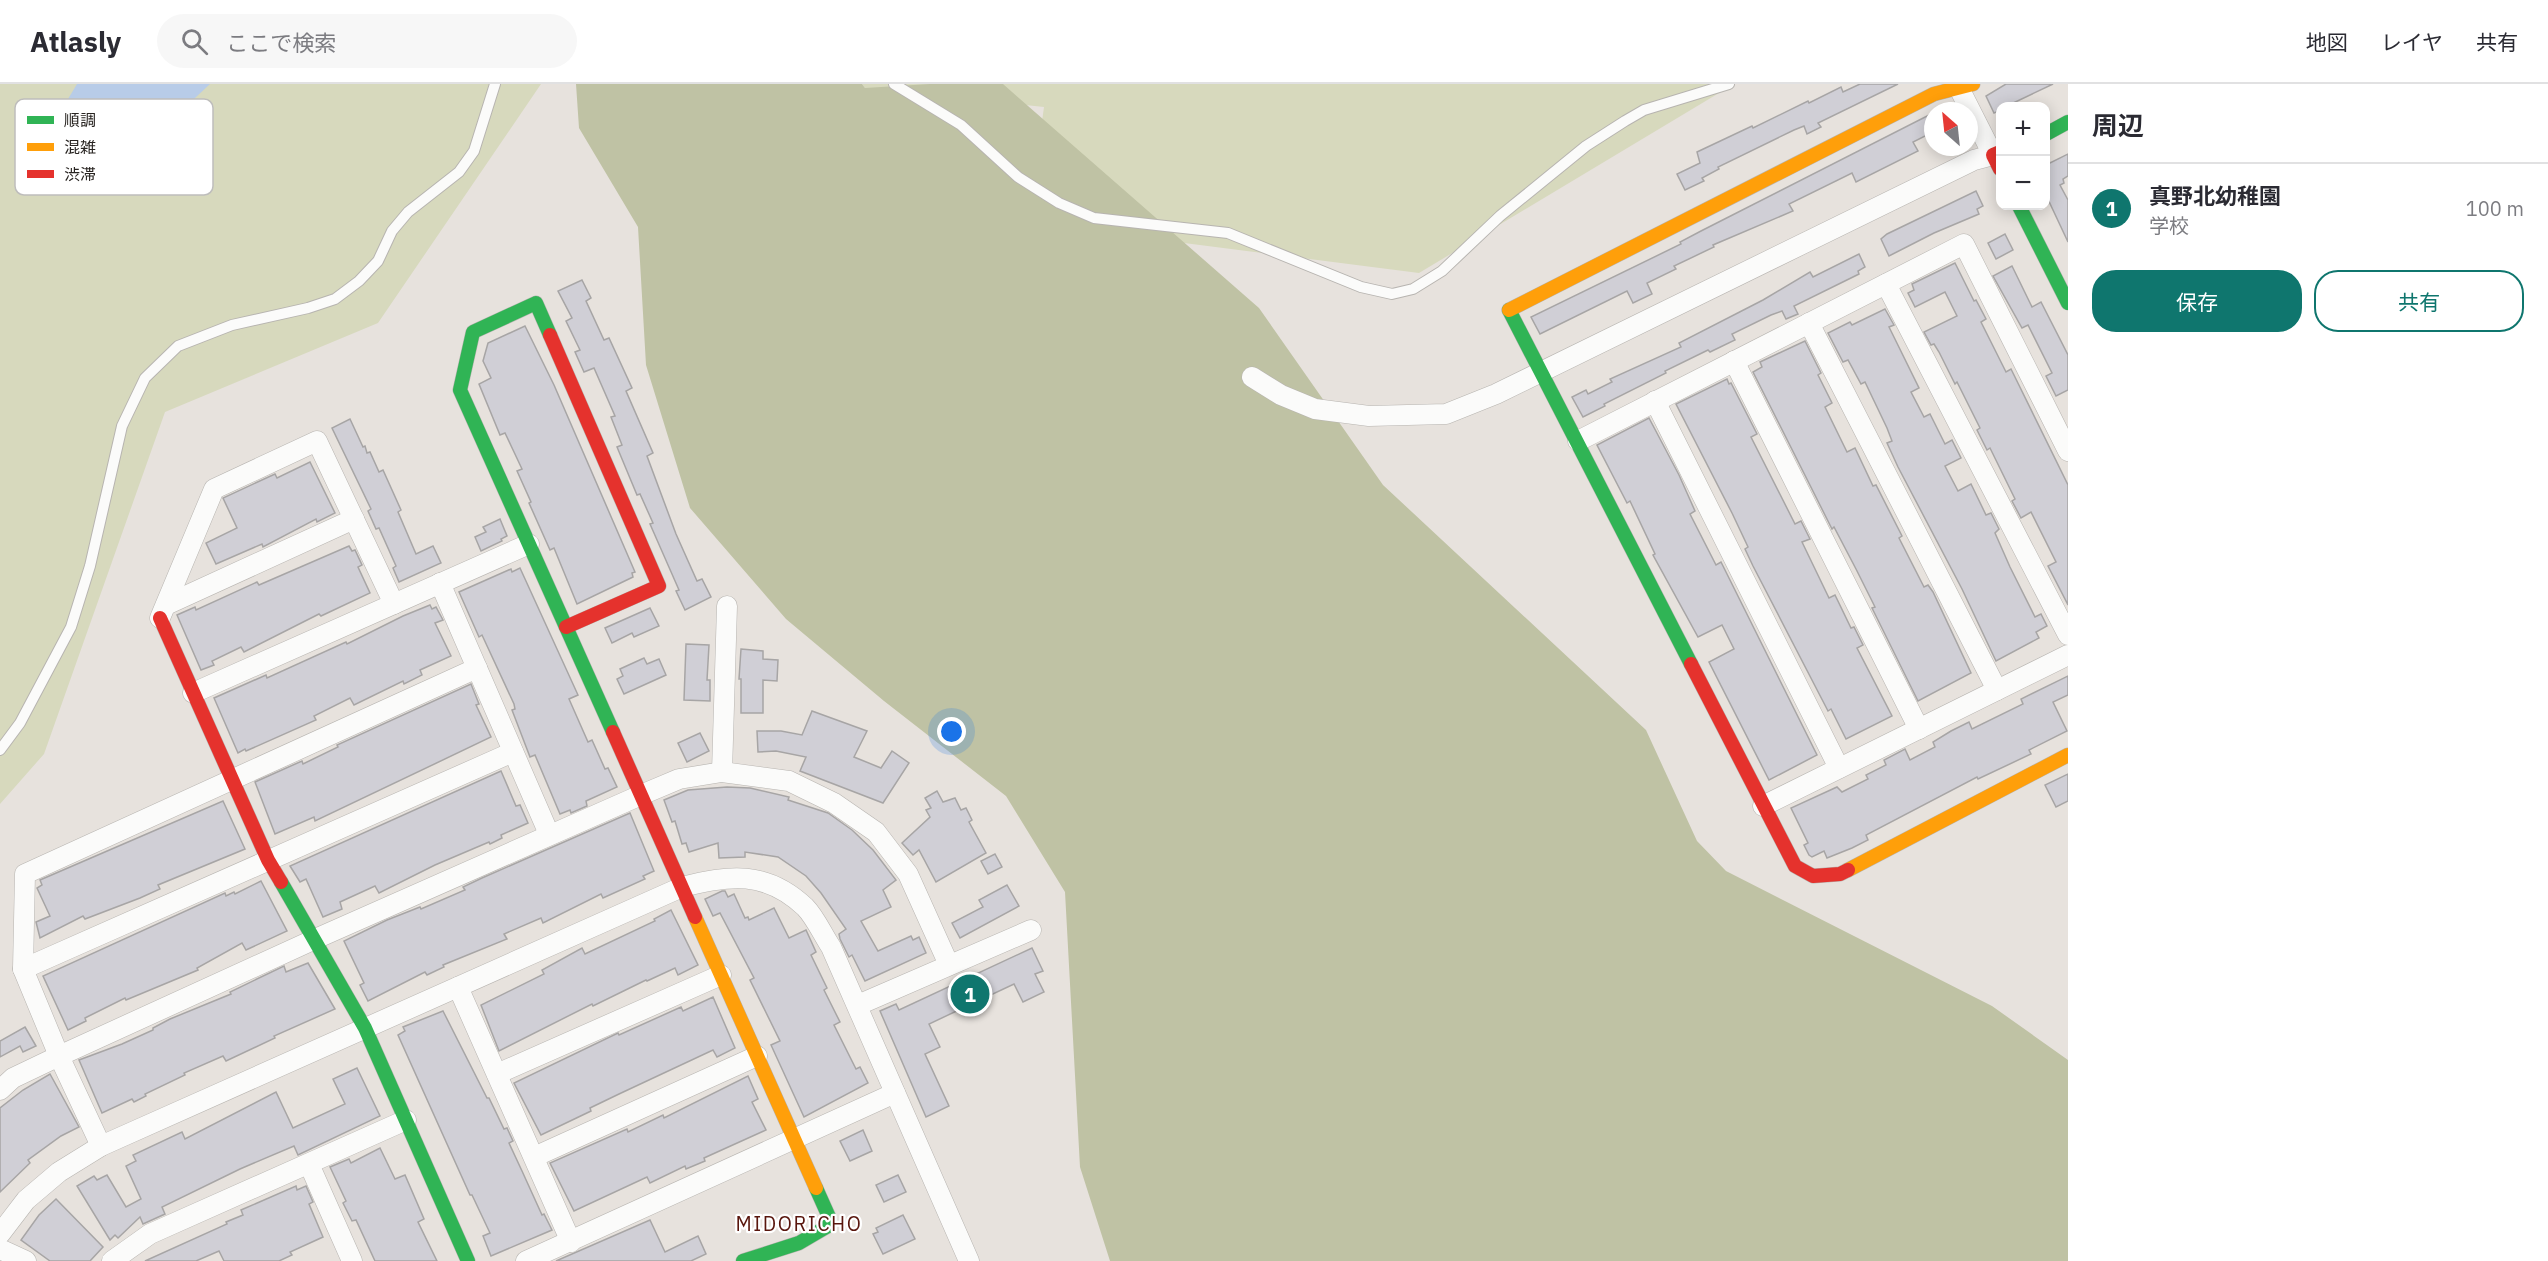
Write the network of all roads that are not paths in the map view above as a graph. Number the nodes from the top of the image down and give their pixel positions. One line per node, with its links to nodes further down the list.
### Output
1 (495, 84): 33 (lane)
2 (894, 84): 3 (lane)
3 (1729, 84)
4 (1966, 86): 7 (street); 14 (street)
5 (2068, 122): 6 (street)
6 (2050, 132)
7 (1997, 156)
8 (1996, 159): 14 (street)
9 (2021, 210): 11 (street)
10 (1886, 284): 12 (street); 17 (street); 27 (street)
11 (2068, 303)
12 (1809, 323): 13 (street); 30 (street)
13 (1734, 361): 16 (street); 32 (street)
14 (1541, 373): 15 (street); 18 (street)
15 (1252, 377)
16 (1655, 401): 18 (street); 36 (street)
17 (2061, 420): 19 (street)
18 (1578, 441): 40 (street)
19 (2068, 451)
20 (354, 519): 23 (street); 25 (street); 25 (street)
21 (529, 544): 22 (street); 26 (street); 26 (street)
22 (440, 583): 23 (street); 29 (street)
23 (394, 604): 31 (street)
24 (727, 606): 37 (street)
25 (163, 612): 31 (street)
26 (566, 627): 39 (street)
27 (2068, 635)
28 (2068, 655): 30 (street)
29 (477, 668): 34 (street); 38 (street)
30 (1996, 690): 32 (street)
31 (194, 693): 38 (street)
32 (1919, 729): 36 (street)
33 (0, 750)
34 (513, 752): 41 (street); 42 (street)
35 (2068, 756): 40 (street)
36 (1839, 768): 40 (street)
37 (722, 772): 39 (street); 46 (street)
38 (232, 779): 42 (street); 47 (street)
39 (641, 795): 41 (street); 43 (street)
40 (1763, 806)
41 (549, 834): 45 (street)
42 (268, 860): 45 (street); 47 (street)
43 (682, 887): 48 (street); 49 (street); 50 (street)
44 (1031, 930): 46 (street)
45 (313, 940): 51 (street); 52 (street)
46 (949, 965): 50 (street)
47 (23, 969): 52 (street)
48 (722, 975): 53 (street); 54 (street)
49 (458, 987): 51 (street); 54 (street)
50 (858, 1005): 56 (street)
51 (366, 1028): 57 (street); 59 (street)
52 (59, 1056): 55 (street); 59 (street)
53 (757, 1056): 58 (street); 60 (street)
54 (497, 1074): 60 (street)
55 (0, 1090)
56 (895, 1093): 58 (street); 71 (street)
57 (406, 1120): 61 (street); 68 (street)
58 (794, 1139): 63 (street); 70 (street)
59 (101, 1146): 62 (street)
60 (534, 1157): 63 (street)
61 (309, 1164): 65 (street); 67 (street)
62 (0, 1234)
63 (571, 1242): 69 (street)
64 (0, 1249): 66 (street)
65 (345, 1259)
66 (26, 1261)
67 (112, 1261)
68 (468, 1261)
69 (526, 1261)
70 (743, 1261)
71 (969, 1261)

